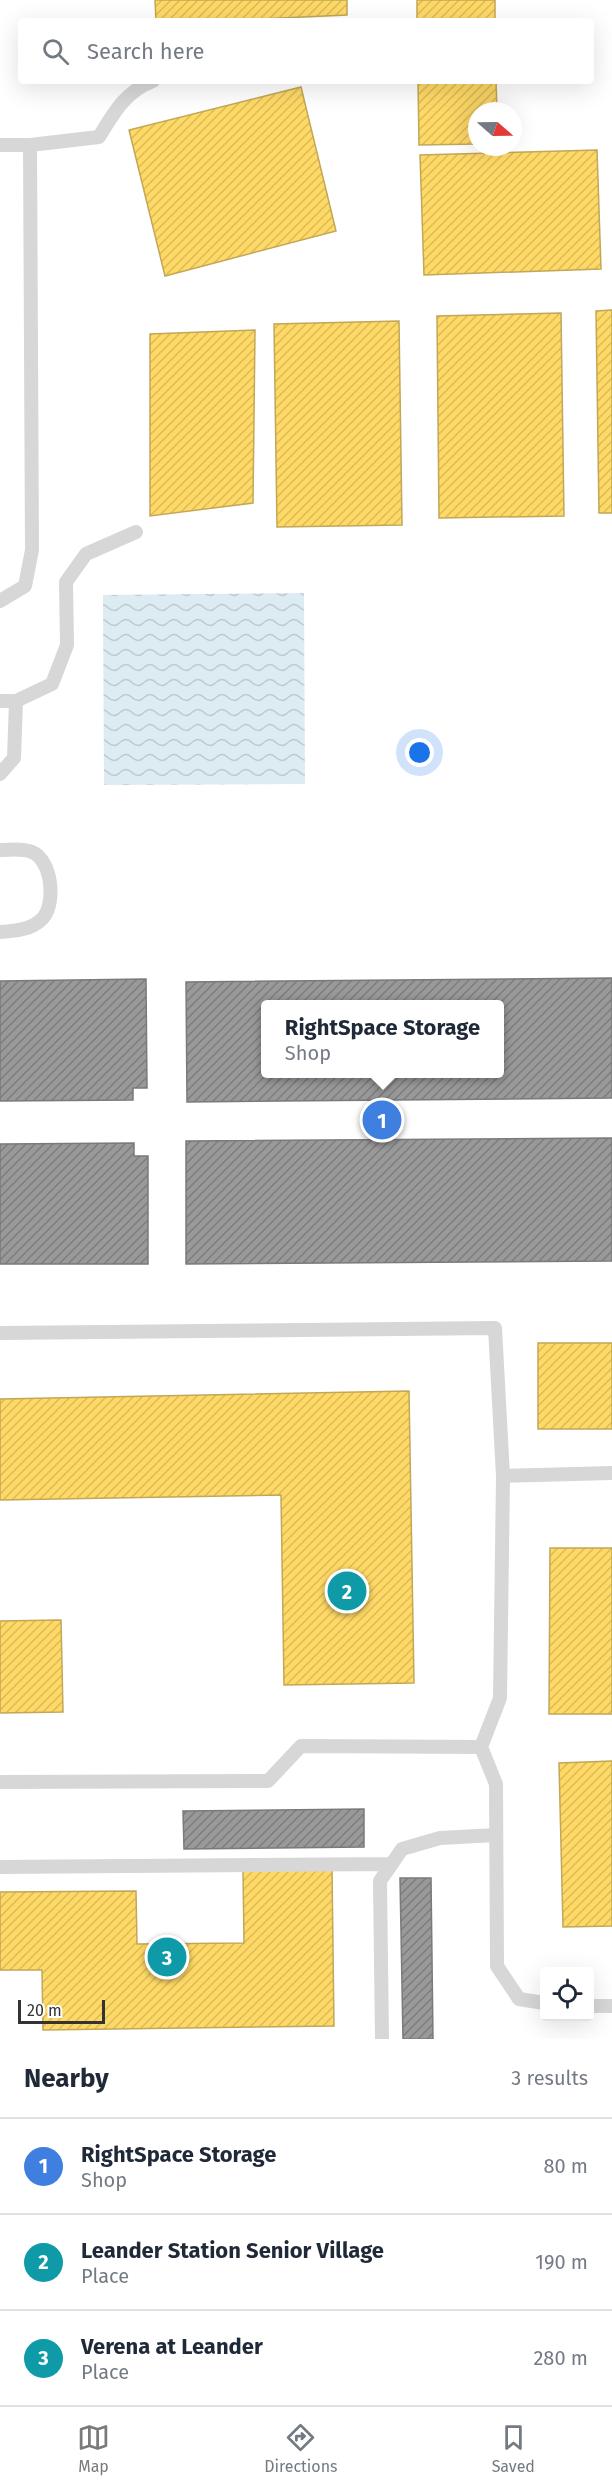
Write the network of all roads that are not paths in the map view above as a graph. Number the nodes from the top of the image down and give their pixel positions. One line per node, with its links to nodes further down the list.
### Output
1 (147, 84): 3 (lane)
2 (0, 145): 3 (lane)
3 (30, 145): 5 (lane)
4 (136, 532): 7 (lane)
5 (0, 601)
6 (0, 700): 7 (lane)
7 (16, 700): 8 (lane)
8 (0, 774)
9 (0, 850): 10 (lane)
10 (3, 929)
11 (0, 1333): 13 (lane)
12 (612, 1473): 13 (lane)
13 (503, 1476): 14 (lane)
14 (481, 1747): 15 (lane); 16 (lane)
15 (0, 1782)
16 (496, 1834): 17 (lane); 19 (lane)
17 (392, 1864): 18 (lane); 22 (lane)
18 (0, 1867)
19 (540, 2002)
20 (594, 2006): 21 (lane)
21 (612, 2006)
22 (382, 2039)

